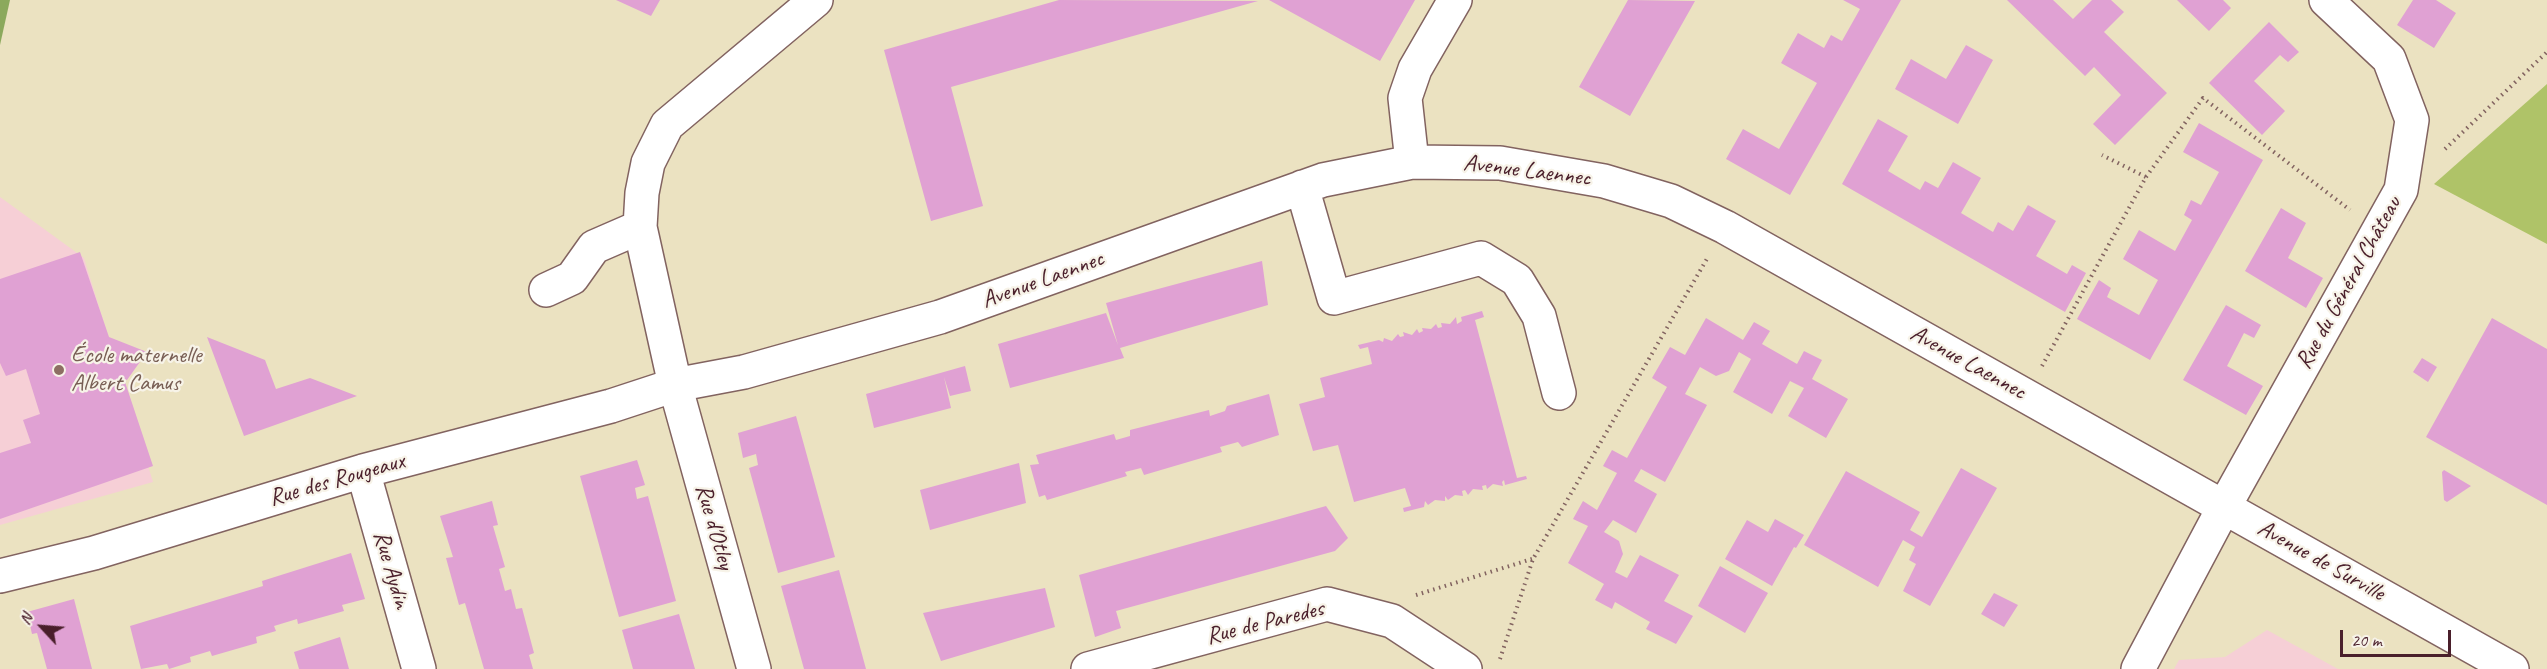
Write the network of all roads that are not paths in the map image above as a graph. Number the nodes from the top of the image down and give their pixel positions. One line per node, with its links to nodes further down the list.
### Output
1 (816, 0): 6 (street, Rue d'Otley)
2 (1455, 0): 4 (street)
3 (2326, 0): 11 (street, Rue du Général Château)
4 (1412, 162): 5 (street, Avenue Laennec); 11 (street, Avenue Laennec)
5 (1302, 187): 8 (street, Avenue Laennec); 9 (street)
6 (640, 227): 7 (street); 8 (street, Rue d'Otley)
7 (546, 290)
8 (675, 385): 10 (street, Rue des Rougeaux); 14 (street, Rue d'Otley)
9 (1559, 393)
10 (363, 471): 12 (street, Rue des Rougeaux); 13 (street, Rue Aydin)
11 (2224, 507): 17 (street, Rue du Général Château); 18 (street, Avenue de Surville)
12 (0, 576)
13 (418, 669)
14 (754, 669)
15 (1088, 669): 16 (street, Rue de Paredes)
16 (1465, 669)
17 (2138, 669)
18 (2512, 669)

